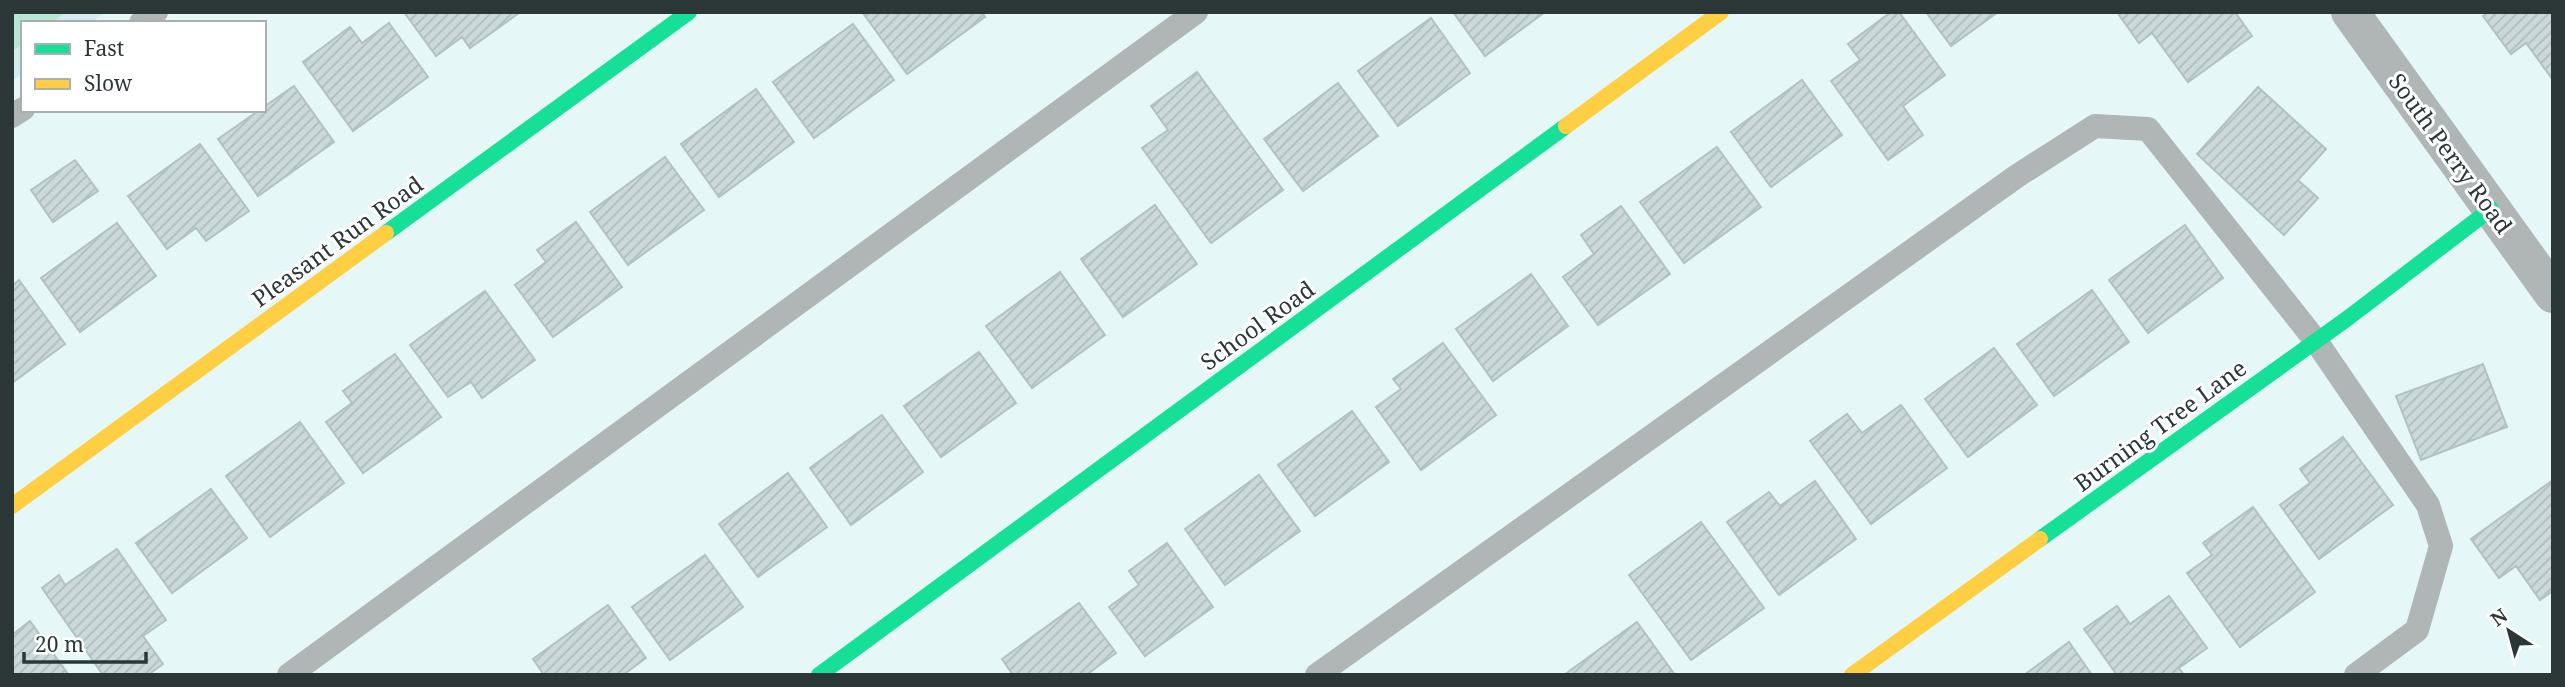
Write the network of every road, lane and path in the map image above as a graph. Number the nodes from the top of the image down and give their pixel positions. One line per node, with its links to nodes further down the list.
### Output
1 (689, 12): 8 (street, Pleasant Run Road)
2 (1196, 12): 9 (lane)
3 (1721, 12): 10 (street, School Road)
4 (2350, 12): 5 (street, South Perry Road)
5 (2491, 209): 6 (street, South Perry Road); 7 (street, Burning Tree Lane)
6 (2553, 294)
7 (2316, 341): 11 (lane); 12 (street, Burning Tree Lane); 13 (lane)
8 (12, 506)
9 (289, 675)
10 (819, 675)
11 (1317, 675)
12 (1852, 675)
13 (2356, 675)

